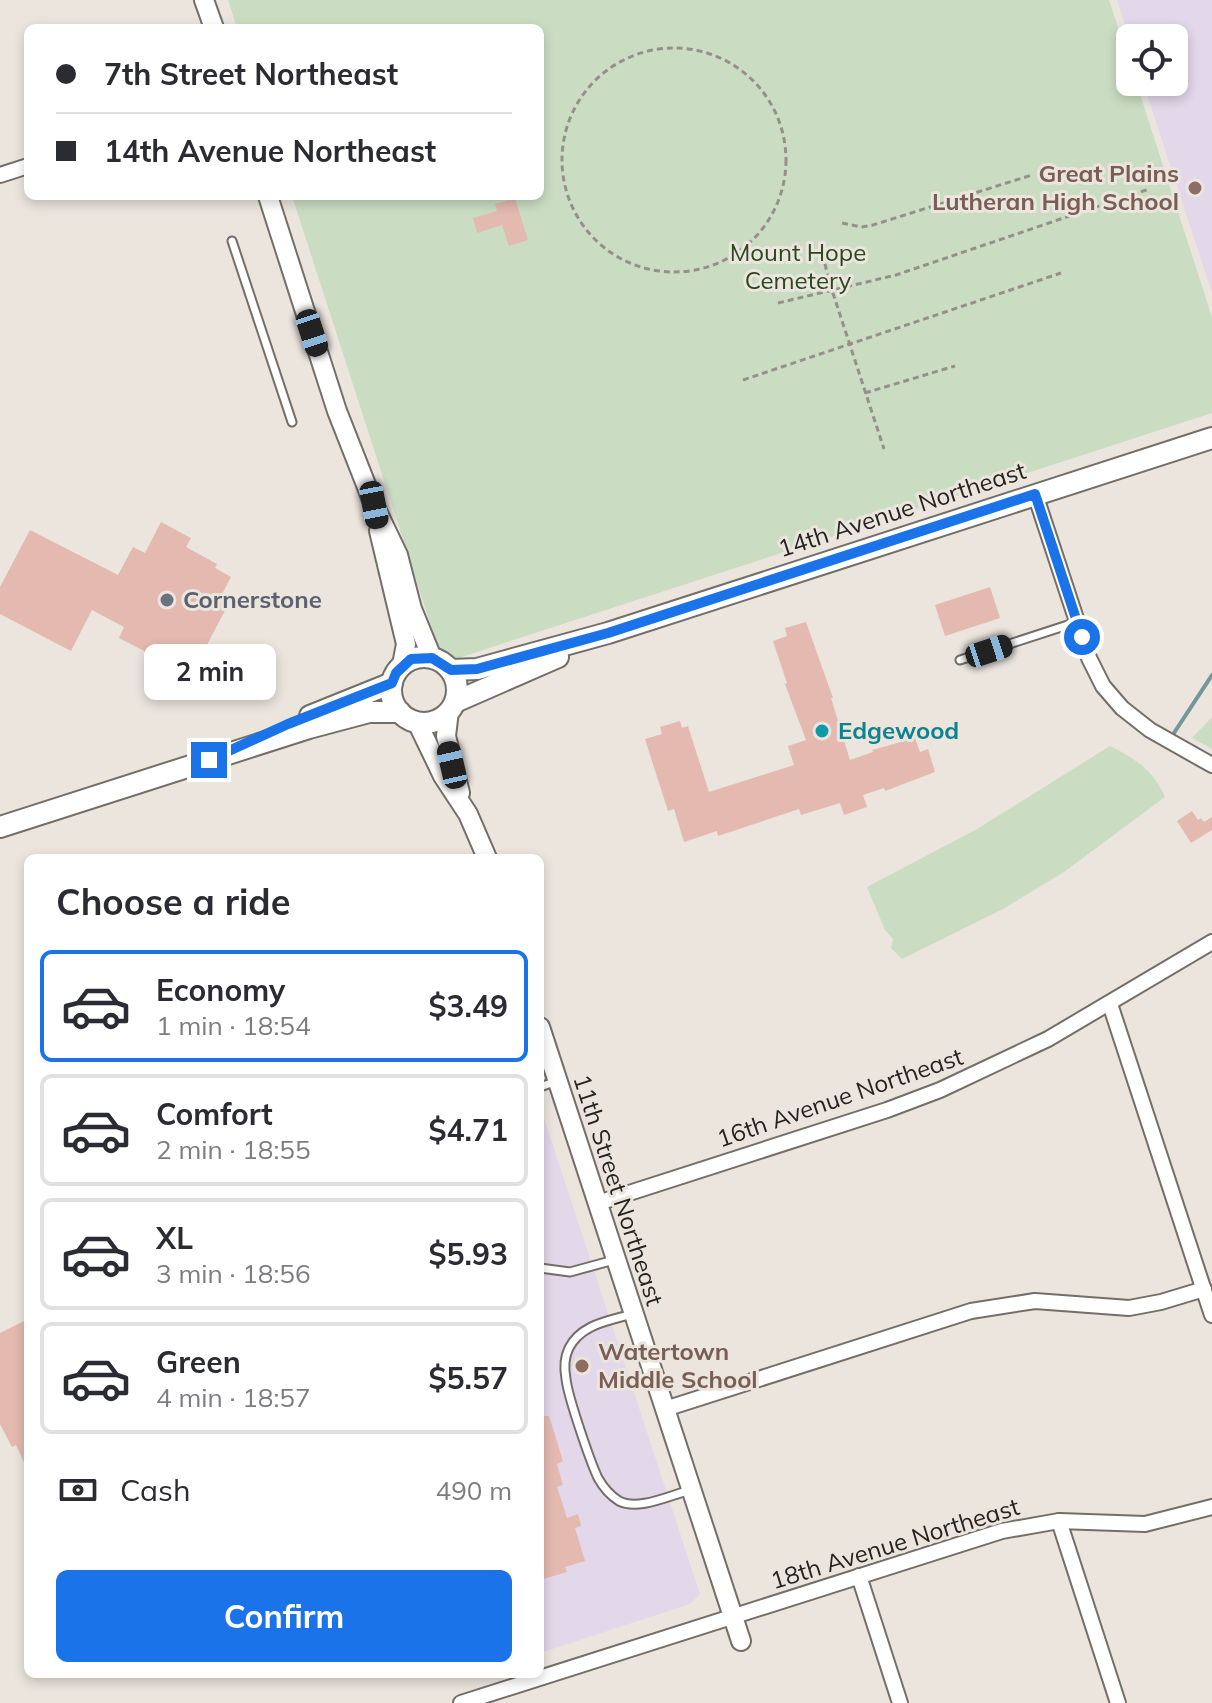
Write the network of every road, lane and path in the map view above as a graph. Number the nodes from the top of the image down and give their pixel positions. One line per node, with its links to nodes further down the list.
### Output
1 (204, 0): 2 (street)
2 (213, 24)
3 (24, 167): 4 (street)
4 (0, 175)
5 (1032, 175): 9 (path)
6 (1149, 189): 13 (path)
7 (780, 198): 7 (path)
8 (269, 200): 23 (street)
9 (842, 223)
10 (232, 241): 19 (lane)
11 (823, 254): 13 (path)
12 (1061, 273): 15 (path)
13 (832, 290): 14 (path); 15 (path)
14 (778, 303)
15 (850, 344): 17 (path); 18 (path)
16 (955, 366): 18 (path)
17 (743, 380)
18 (865, 393): 21 (path)
19 (292, 422)
20 (1212, 438): 22 (main road, 14th Avenue Northeast)
21 (884, 449)
22 (1035, 494): 24 (street); 25 (main road, 14th Avenue Northeast)
23 (374, 505): 26 (street); 29 (street)
24 (1077, 622): 27 (lane); 33 (street)
25 (608, 633): 28 (main road, 14th Avenue Northeast); 30 (main road, 14th Avenue Northeast)
26 (432, 658): 28 (main road); 29 (main road)
27 (960, 660)
28 (451, 670): 30 (main road)
29 (397, 674): 31 (main road); 32 (main road)
30 (452, 706): 31 (main road); 34 (street)
31 (409, 717): 32 (main road); 34 (street)
32 (209, 760): 35 (main road)
33 (1212, 765)
34 (464, 807): 36 (street)
35 (0, 827)
36 (485, 854)
37 (1212, 942): 38 (street, 16th Avenue Northeast)
38 (1110, 1004): 41 (street, 16th Avenue Northeast); 44 (street)
39 (544, 1052): 40 (street, 11th Street Northeast)
40 (549, 1084): 41 (street, 11th Street Northeast)
41 (598, 1203): 42 (street, 11th Street Northeast)
42 (617, 1260): 43 (lane); 45 (street, 11th Street Northeast)
43 (544, 1269)
44 (1204, 1289): 46 (street); 47 (street)
45 (634, 1313): 47 (street, 11th Street Northeast); 48 (lane)
46 (1212, 1315)
47 (665, 1409): 48 (street, 11th Street Northeast)
48 (691, 1489): 52 (street, 11th Street Northeast)
49 (1212, 1507): 50 (street, 18th Avenue Northeast)
50 (1059, 1521): 51 (street, 18th Avenue Northeast); 58 (street)
51 (859, 1576): 52 (street, 18th Avenue Northeast); 57 (street)
52 (733, 1616): 53 (street, 11th Street Northeast); 54 (street, 18th Avenue Northeast)
53 (741, 1641)
54 (544, 1676)
55 (539, 1678): 56 (street, 18th Avenue Northeast)
56 (461, 1703)
57 (900, 1703)
58 (1118, 1703)

